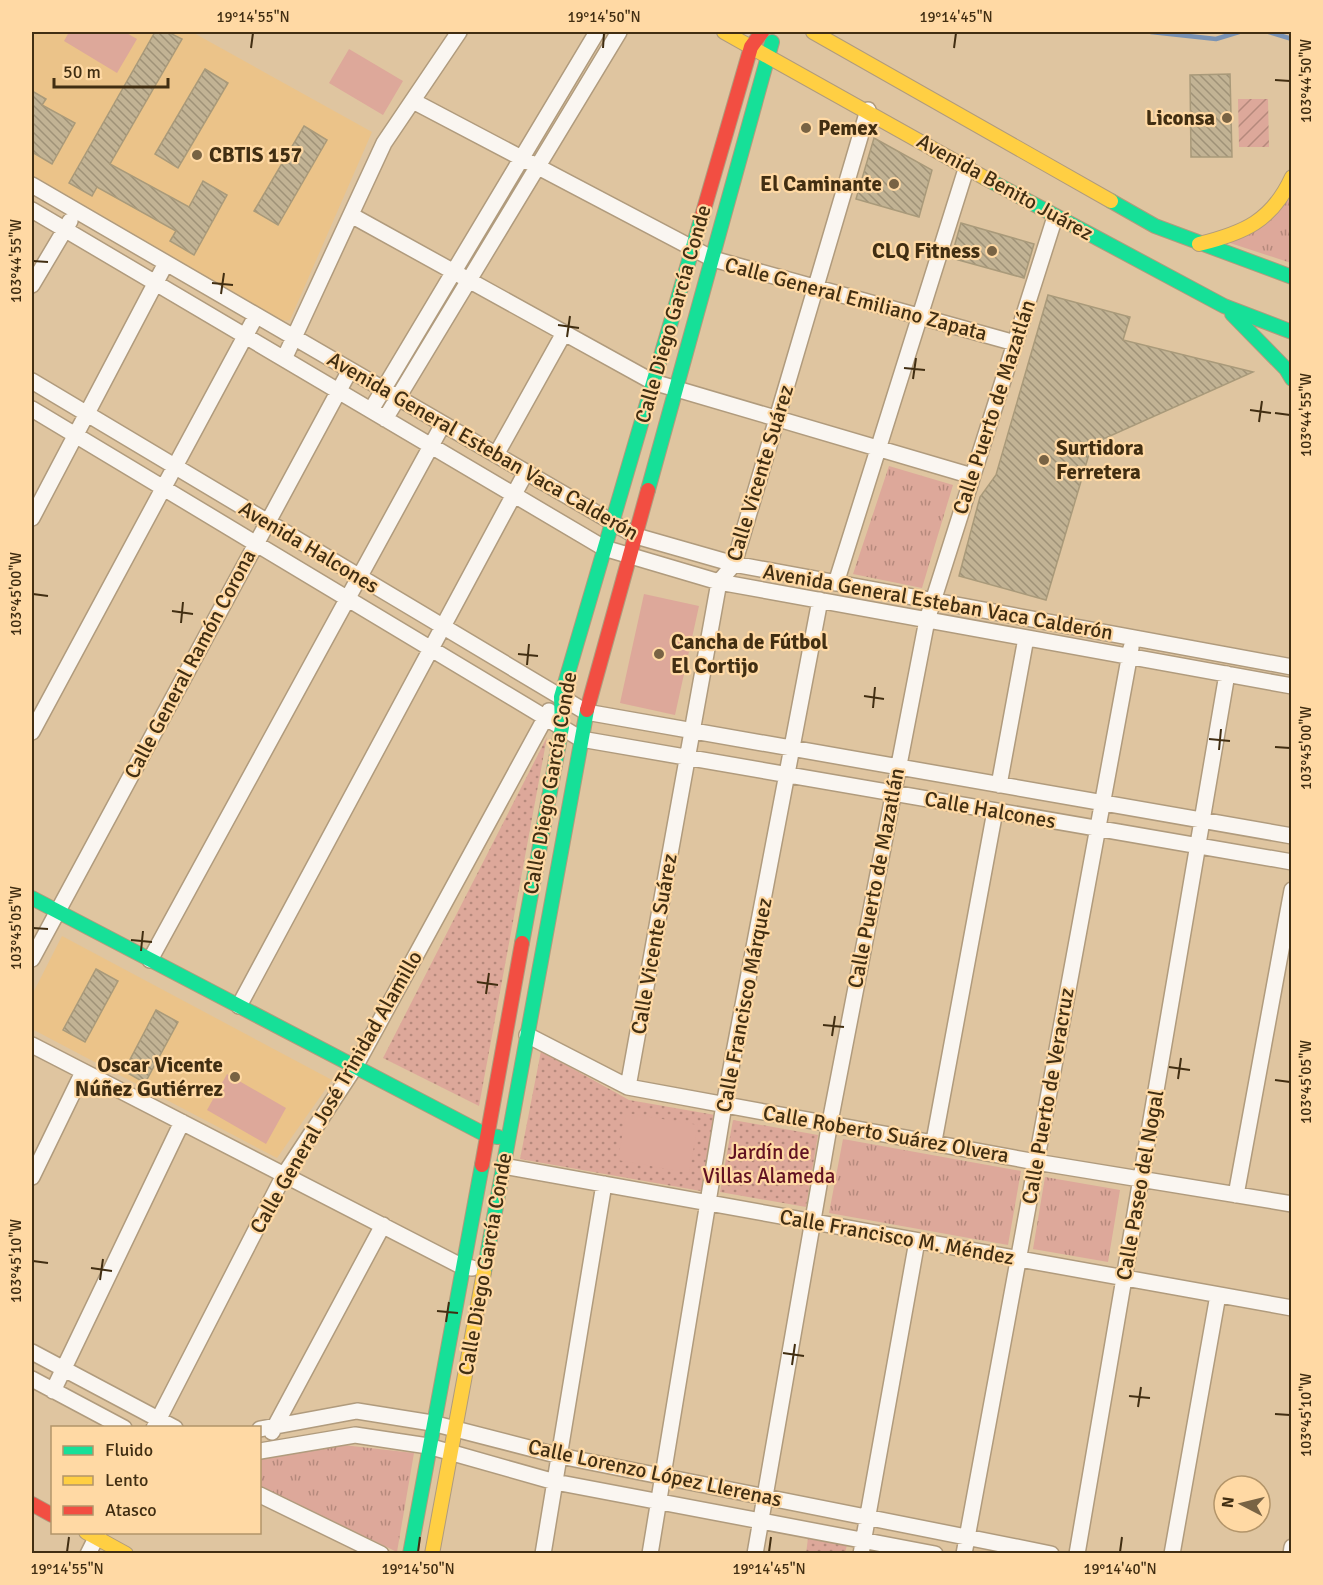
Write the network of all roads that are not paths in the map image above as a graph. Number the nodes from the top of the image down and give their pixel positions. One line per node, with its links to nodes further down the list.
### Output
1 (459, 32): 10 (street)
2 (597, 32): 12 (street)
3 (619, 32): 14 (street)
4 (724, 32): 8 (street, Avenida Benito Juárez)
5 (762, 32): 8 (street, Calle Diego García Conde)
6 (773, 32): 9 (street, Calle Diego García Conde)
7 (813, 32): 22 (street, Avenida Benito Juárez)
8 (751, 47): 9 (street, Avenida Benito Juárez); 23 (street, Calle Diego García Conde)
9 (769, 58): 11 (street, Avenida Benito Juárez); 24 (street, Calle Diego García Conde)
10 (412, 101): 12 (street, Calle General Emiliano Zapata); 19 (street)
11 (868, 110): 13 (street, Avenida Benito Juárez); 31 (street, Calle Vicente Suárez)
12 (520, 159): 14 (street, Calle General Emiliano Zapata); 26 (street)
13 (967, 166): 20 (street, Avenida Benito Juárez); 34 (street)
14 (537, 168): 23 (street, Calle General Emiliano Zapata); 28 (street)
15 (1292, 177): 22 (street)
16 (32, 185): 18 (street, Avenida General Esteban Vaca Calderón)
17 (32, 210): 21 (street, Avenida General Esteban Vaca Calderón)
18 (76, 211): 21 (street); 25 (street, Avenida General Esteban Vaca Calderón)
19 (351, 215): 26 (street); 38 (street)
20 (1055, 217): 32 (street, Avenida Benito Juárez); 39 (street, Calle Puerto de Mazatlán)
21 (64, 230): 29 (street, Avenida General Esteban Vaca Calderón); 30 (street)
22 (1199, 244): 27 (street, Avenida Benito Juárez)
23 (692, 249): 24 (street, Calle General Emiliano Zapata); 44 (street, Calle Diego García Conde)
24 (713, 259): 31 (street, Calle General Emiliano Zapata); 47 (street, Calle Diego García Conde)
25 (166, 263): 29 (street); 33 (street, Avenida General Esteban Vaca Calderón)
26 (453, 272): 28 (street); 45 (street)
27 (1292, 277)
28 (469, 280): 36 (street); 48 (street)
29 (155, 283): 37 (street, Avenida General Esteban Vaca Calderón); 51 (street)
30 (32, 285)
31 (816, 288): 34 (street, Calle General Emiliano Zapata); 53 (street, Calle Vicente Suárez)
32 (1224, 306): 35 (street, Avenida Benito Juárez); 42 (street)
33 (256, 316): 37 (street); 38 (street, Avenida General Esteban Vaca Calderón)
34 (920, 316): 39 (street, Calle General Emiliano Zapata); 57 (street)
35 (1292, 332)
36 (564, 333): 44 (street); 58 (street)
37 (245, 336): 40 (street, Avenida General Esteban Vaca Calderón); 59 (street)
38 (295, 338): 40 (street); 41 (street, Avenida General Esteban Vaca Calderón)
39 (1015, 343): 61 (street, Calle Puerto de Mazatlán)
40 (284, 359): 46 (street, Avenida General Esteban Vaca Calderón)
41 (350, 370): 45 (street, Avenida General Esteban Vaca Calderón); 46 (street, Calle General Ramón Corona)
42 (1292, 379)
43 (32, 381): 51 (street, Avenida Halcones)
44 (653, 382): 47 (street); 66 (street, Calle Diego García Conde)
45 (383, 390): 48 (street, Avenida General Esteban Vaca Calderón); 50 (street)
46 (339, 391): 50 (street, Avenida General Esteban Vaca Calderón); 65 (street, Calle General Ramón Corona)
47 (676, 391): 53 (street); 67 (street, Calle Diego García Conde)
48 (398, 398): 52 (street); 54 (street, Avenida General Esteban Vaca Calderón)
49 (32, 409): 55 (street, Avenida Halcones)
50 (371, 410): 52 (street, Avenida General Esteban Vaca Calderón)
51 (86, 414): 55 (street); 59 (street, Avenida Halcones)
52 (385, 419): 56 (street, Avenida General Esteban Vaca Calderón)
53 (777, 420): 57 (street); 71 (street, Calle Vicente Suárez)
54 (443, 424): 56 (street); 58 (street, Avenida General Esteban Vaca Calderón)
55 (75, 435): 62 (street, Avenida Halcones); 64 (street)
56 (431, 446): 63 (street, Avenida General Esteban Vaca Calderón); 72 (street)
57 (878, 449): 61 (street); 74 (street)
58 (496, 455): 60 (street, Avenida General Esteban Vaca Calderón)
59 (174, 467): 62 (street); 65 (street, Avenida Halcones)
60 (526, 472): 63 (street); 66 (street, Avenida General Esteban Vaca Calderón)
61 (972, 477): 77 (street, Calle Puerto de Mazatlán)
62 (163, 488): 68 (street, Avenida Halcones); 94 (street)
63 (514, 495): 69 (street, Avenida General Esteban Vaca Calderón); 80 (street)
64 (32, 518)
65 (267, 522): 68 (street, Calle General Ramón Corona); 72 (street, Avenida Halcones)
66 (612, 522): 67 (street, Avenida General Esteban Vaca Calderón); 69 (street, Calle Diego García Conde)
67 (636, 536): 70 (street, Calle Diego García Conde); 71 (street, Avenida General Esteban Vaca Calderón)
68 (256, 543): 75 (street, Avenida Halcones); 111 (street, Calle General Ramón Corona)
69 (604, 548): 70 (street, Avenida General Esteban Vaca Calderón); 89 (street, Calle Diego García Conde)
70 (630, 555): 73 (street, Avenida General Esteban Vaca Calderón); 90 (street, Calle Diego García Conde)
71 (734, 564): 73 (street, Calle Vicente Suárez); 74 (street, Avenida General Esteban Vaca Calderón)
72 (359, 577): 75 (street); 80 (street, Avenida Halcones)
73 (719, 582): 76 (street, Avenida General Esteban Vaca Calderón); 93 (street, Calle Vicente Suárez)
74 (836, 583): 77 (street, Avenida General Esteban Vaca Calderón)
75 (348, 599): 84 (street, Avenida Halcones); 113 (street)
76 (820, 600): 79 (street, Avenida General Esteban Vaca Calderón); 96 (street, Calle Francisco Márquez)
77 (932, 601): 78 (street, Avenida General Esteban Vaca Calderón); 79 (street, Calle Puerto de Mazatlán)
78 (991, 612): 81 (street); 83 (street, Avenida General Esteban Vaca Calderón)
79 (927, 620): 81 (street, Avenida General Esteban Vaca Calderón); 98 (street, Calle Puerto de Mazatlán)
80 (443, 627): 84 (street); 89 (street, Avenida Halcones)
81 (988, 631): 82 (street, Avenida General Esteban Vaca Calderón)
82 (1026, 638): 85 (street, Avenida General Esteban Vaca Calderón); 100 (street)
83 (1133, 638): 85 (street, Calle Puerto de Veracruz); 86 (street, Avenida General Esteban Vaca Calderón)
84 (431, 649): 91 (street, Avenida Halcones); 114 (street)
85 (1129, 656): 87 (street, Avenida General Esteban Vaca Calderón); 102 (street, Calle Puerto de Veracruz)
86 (1292, 667)
87 (1227, 674): 88 (street, Avenida General Esteban Vaca Calderón); 104 (street, Calle Paseo del Nogal)
88 (1292, 686)
89 (561, 697): 90 (street, Avenida Halcones); 91 (street, Calle General José Trinidad Alamillo); 92 (street, Calle Diego García Conde)
90 (586, 712): 93 (street, Calle Halcones); 95 (street, Calle Diego García Conde)
91 (544, 716): 92 (street, Avenida Halcones); 117 (street, Calle General José Trinidad Alamillo)
92 (562, 727): 95 (street, Avenida Halcones); 123 (street, Calle Diego García Conde)
93 (692, 731): 96 (street, Calle Halcones); 97 (street, Calle Vicente Suárez)
94 (32, 732)
95 (581, 739): 97 (street, Calle Halcones); 115 (street, Calle Diego García Conde)
96 (792, 749): 98 (street, Calle Halcones); 99 (street, Calle Francisco Márquez)
97 (687, 758): 99 (street, Calle Halcones); 119 (street, Calle Vicente Suárez)
98 (897, 767): 100 (street, Calle Halcones); 101 (street, Calle Puerto de Mazatlán)
99 (788, 775): 101 (street, Calle Halcones); 120 (street, Calle Francisco Márquez)
100 (999, 785): 102 (street, Calle Halcones)
101 (893, 793): 103 (street, Calle Halcones); 122 (street, Calle Puerto de Mazatlán)
102 (1102, 803): 104 (street, Calle Halcones); 105 (street, Calle Puerto de Veracruz)
103 (995, 811): 105 (street, Calle Halcones); 125 (street)
104 (1202, 821): 106 (street, Calle Halcones); 107 (street, Calle Paseo del Nogal)
105 (1098, 829): 107 (street, Calle Halcones); 126 (street, Calle Puerto de Veracruz)
106 (1292, 837)
107 (1197, 846): 108 (street, Calle Halcones); 130 (street, Calle Paseo del Nogal)
108 (1292, 862)
109 (1292, 890): 132 (street)
110 (32, 898): 111 (street)
111 (57, 911): 112 (street, Calle General Ramón Corona); 113 (street)
112 (32, 959)
113 (150, 960): 114 (street)
114 (239, 1006): 117 (street)
115 (527, 1035): 119 (street, Calle Roberto Suárez Olvera); 124 (street, Calle Diego García Conde)
116 (32, 1045): 118 (street)
117 (355, 1067): 123 (street); 128 (street, Calle General José Trinidad Alamillo)
118 (83, 1072): 121 (street); 129 (street)
119 (628, 1087): 120 (street, Calle Roberto Suárez Olvera)
120 (724, 1104): 122 (street, Calle Roberto Suárez Olvera); 133 (street, Calle Francisco Márquez)
121 (182, 1122): 128 (street); 145 (street)
122 (830, 1122): 125 (street, Calle Roberto Suárez Olvera); 135 (street, Calle Puerto de Mazatlán)
123 (486, 1135): 124 (street); 139 (street, Calle Diego García Conde)
124 (508, 1138): 127 (street, Calle Diego García Conde)
125 (934, 1142): 126 (street, Calle Roberto Suárez Olvera)
126 (1036, 1162): 130 (street, Calle Roberto Suárez Olvera); 138 (street, Calle Puerto de Veracruz)
127 (503, 1166): 131 (street, Calle Francisco M. Méndez); 140 (street, Calle Diego García Conde)
128 (284, 1175): 136 (street); 148 (street, Calle General José Trinidad Alamillo)
129 (32, 1177)
130 (1141, 1179): 132 (street, Calle Roberto Suárez Olvera); 141 (street, Calle Paseo del Nogal)
131 (604, 1184): 133 (street, Calle Francisco M. Méndez); 156 (street)
132 (1236, 1195): 134 (street, Calle Roberto Suárez Olvera)
133 (707, 1203): 135 (street, Calle Francisco M. Méndez); 157 (street, Calle Francisco Márquez)
134 (1292, 1204)
135 (812, 1222): 137 (street, Calle Francisco M. Méndez); 160 (street, Calle Puerto de Mazatlán)
136 (383, 1225): 139 (street); 151 (street)
137 (917, 1240): 138 (street, Calle Francisco M. Méndez); 164 (street)
138 (1018, 1259): 141 (street, Calle Francisco M. Méndez); 167 (street, Calle Puerto de Veracruz)
139 (461, 1266): 140 (street); 149 (street, Calle Diego García Conde)
140 (483, 1272): 152 (street, Calle Diego García Conde)
141 (1124, 1278): 142 (street, Calle Francisco M. Méndez); 181 (street, Calle Paseo del Nogal)
142 (1218, 1295): 143 (street, Calle Francisco M. Méndez); 182 (street)
143 (1292, 1308)
144 (32, 1352): 145 (street)
145 (65, 1370): 147 (street); 148 (street)
146 (32, 1379): 147 (street)
147 (53, 1391): 150 (street)
148 (156, 1423)
149 (432, 1423): 151 (street, Calle Lorenzo López Llerenas); 152 (street, Calle Lorenzo López Llerenas); 153 (street, Calle Diego García Conde)
150 (120, 1426)
151 (267, 1428): 154 (street)
152 (454, 1428): 155 (street, Calle Diego García Conde); 156 (street, Calle Lorenzo López Llerenas)
153 (428, 1446): 154 (street, Calle Lorenzo López Llerenas); 155 (street, Calle Lorenzo López Llerenas); 173 (street, Calle Diego García Conde)
154 (261, 1450)
155 (450, 1452): 158 (street, Calle Lorenzo López Llerenas); 174 (street, Calle Diego García Conde)
156 (560, 1456): 157 (street, Calle Lorenzo López Llerenas); 158 (street)
157 (663, 1476): 160 (street, Calle Lorenzo López Llerenas); 161 (street, Calle Francisco Márquez)
158 (555, 1482): 161 (street, Calle Lorenzo López Llerenas); 175 (street)
159 (261, 1495): 172 (street)
160 (765, 1497): 164 (street, Calle Lorenzo López Llerenas); 165 (street, Calle Puerto de Mazatlán)
161 (658, 1501): 165 (street, Calle Lorenzo López Llerenas); 176 (street, Calle Francisco Márquez)
162 (32, 1504): 163 (street)
163 (51, 1514)
164 (867, 1517): 167 (street, Calle Lorenzo López Llerenas); 168 (street)
165 (760, 1521): 168 (street, Calle Lorenzo López Llerenas); 177 (street, Calle Puerto de Mazatlán)
166 (94, 1534): 170 (street); 171 (street)
167 (968, 1537): 179 (street, Calle Puerto de Veracruz); 180 (street, Calle Lorenzo López Llerenas)
168 (862, 1547): 178 (street, Calle Lorenzo López Llerenas)
169 (1292, 1547): 183 (street)
170 (88, 1554)
171 (126, 1554)
172 (381, 1554)
173 (410, 1554)
174 (432, 1554)
175 (543, 1554)
176 (650, 1554)
177 (755, 1554)
178 (935, 1554)
179 (964, 1554)
180 (1051, 1554)
181 (1077, 1554)
182 (1173, 1554)
183 (1290, 1554)

